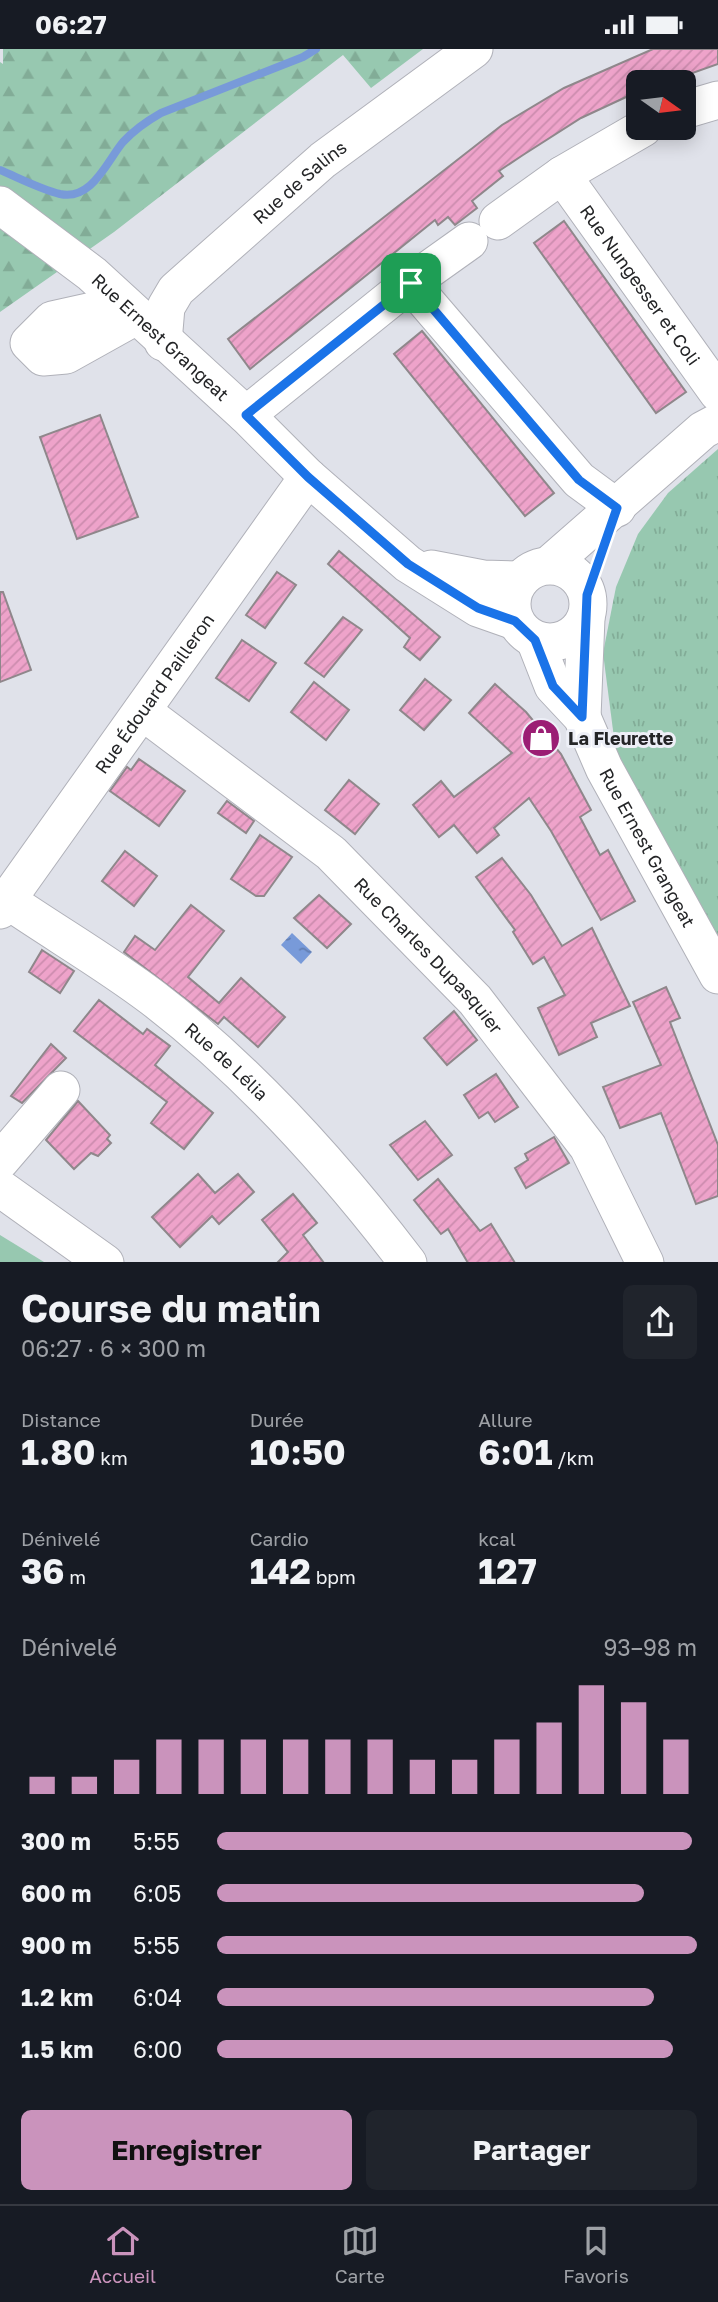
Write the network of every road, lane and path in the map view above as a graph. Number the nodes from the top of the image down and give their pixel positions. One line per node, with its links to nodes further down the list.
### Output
1 (474, 49): 8 (street, Rue de Salins)
2 (718, 100): 3 (street)
3 (696, 106)
4 (626, 138): 5 (street)
5 (562, 175): 7 (street); 9 (street, Rue Nungesser et Coli)
6 (0, 205): 8 (street, Rue Ernest Grangeat)
7 (411, 283): 10 (street); 13 (street)
8 (163, 342): 10 (street, Rue Ernest Grangeat)
9 (718, 393)
10 (246, 415): 12 (street, Rue Ernest Grangeat)
11 (718, 422): 13 (street)
12 (308, 477): 14 (street, Rue Ernest Grangeat); 18 (street, Rue Édouard Pailleron)
13 (617, 508): 15 (street); 16 (street)
14 (408, 564): 15 (street, Rue Ernest Grangeat); 17 (street, Rue Ernest Grangeat)
15 (534, 573): 16 (street); 17 (street)
16 (586, 607): 17 (street); 19 (street, Rue Ernest Grangeat)
17 (525, 630): 19 (street, Rue Ernest Grangeat)
18 (142, 711): 20 (street, Rue Édouard Pailleron); 29 (street, Rue Charles Dupasquier)
19 (582, 717): 21 (street, Rue Ernest Grangeat)
20 (4, 905): 28 (street, Rue de Lélia)
21 (718, 975)
22 (61, 1090): 23 (street)
23 (0, 1161)
24 (0, 1188): 26 (street)
25 (0, 1210): 26 (street)
26 (65, 1236): 27 (street)
27 (105, 1262)
28 (408, 1262)
29 (645, 1262)

